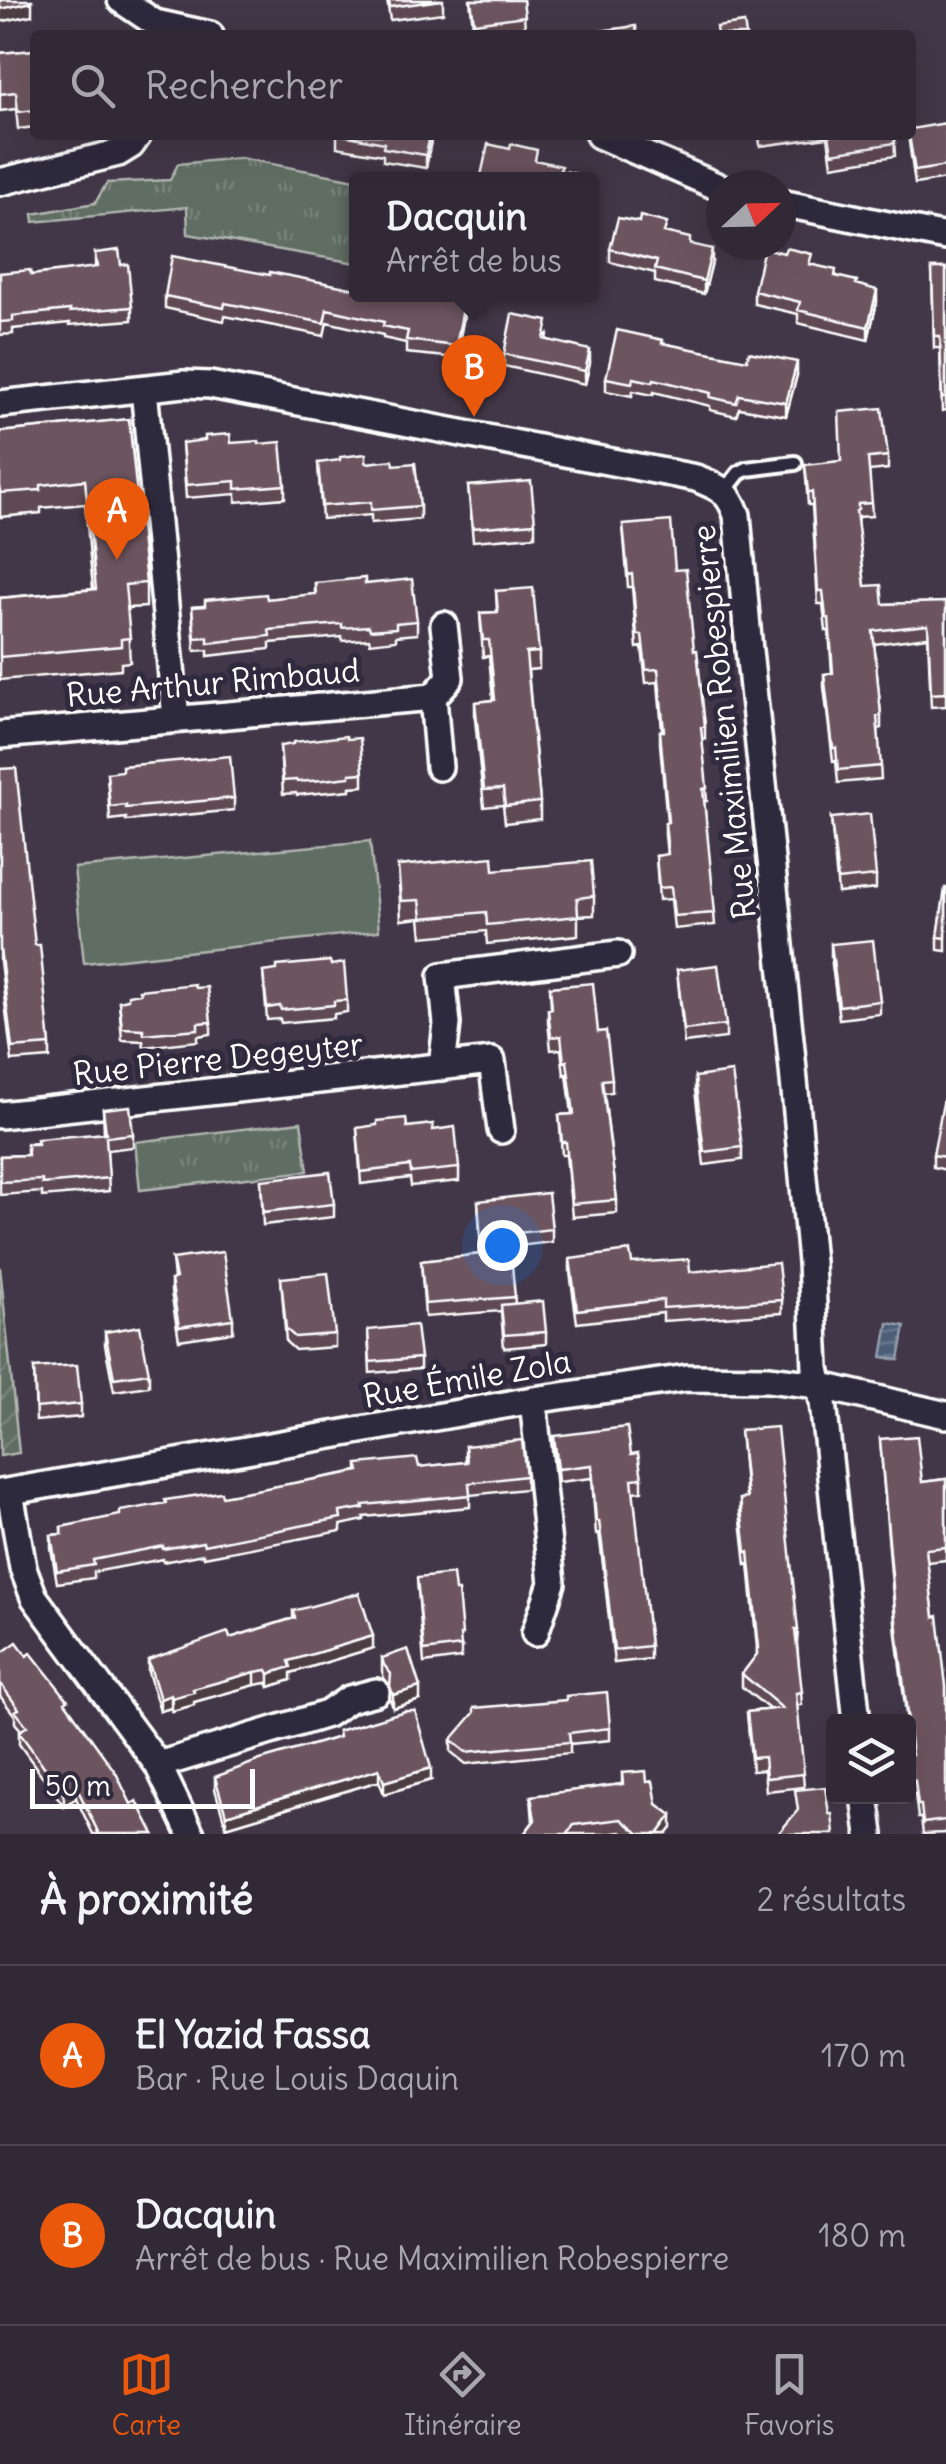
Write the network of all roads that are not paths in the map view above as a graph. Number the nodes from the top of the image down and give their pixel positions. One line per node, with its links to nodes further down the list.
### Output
1 (121, 0): 2 (street)
2 (154, 29)
3 (135, 140): 6 (street)
4 (611, 140): 5 (street)
5 (706, 181)
6 (0, 182)
7 (796, 206): 8 (street)
8 (946, 237)
9 (144, 389): 10 (street, Rue Maximilien Robespierre); 12 (street, Rue Maximilien Robespierre); 15 (street)
10 (0, 404)
11 (795, 463): 12 (lane)
12 (724, 492): 22 (street, Rue Maximilien Robespierre)
13 (444, 625): 14 (street)
14 (433, 697): 15 (street, Rue Arthur Rimbaud); 17 (street)
15 (176, 718): 16 (street, Rue Arthur Rimbaud)
16 (0, 735)
17 (439, 767)
18 (618, 954): 19 (street)
19 (442, 1067): 20 (street, Rue Pierre Degeyter); 21 (street, Rue Pierre Degeyter)
20 (0, 1115)
21 (501, 1130)
22 (818, 1385): 23 (street, Rue Émile Zola); 24 (street, Rue Émile Zola); 28 (street, Rue Maximilien Robespierre)
23 (533, 1400): 25 (street, Rue Émile Zola); 26 (street)
24 (946, 1415)
25 (5, 1492): 29 (street)
26 (535, 1633)
27 (376, 1692): 29 (street)
28 (856, 1714)
29 (158, 1765): 31 (street)
30 (867, 1804): 32 (street)
31 (191, 1834)
32 (870, 1834)

